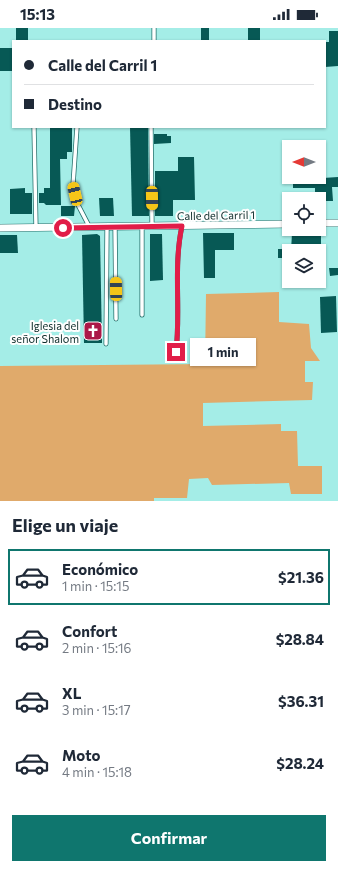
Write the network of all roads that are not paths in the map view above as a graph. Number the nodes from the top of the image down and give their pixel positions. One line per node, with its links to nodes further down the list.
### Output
1 (154, 28): 2 (lane)
2 (154, 40)
3 (34, 128): 16 (lane)
4 (77, 128): 10 (lane)
5 (151, 128): 14 (lane)
6 (326, 223): 7 (street)
7 (338, 223)
8 (282, 224): 9 (street, Calle del Carril 1)
9 (182, 226): 14 (street, Calle del Carril 1); 20 (lane)
10 (89, 227): 11 (street, Calle del Carril 1); 16 (street, Calle del Carril 1)
11 (107, 227): 12 (street, Calle del Carril 1); 19 (lane)
12 (115, 227): 13 (street, Calle del Carril 1); 18 (lane)
13 (142, 227): 14 (street, Calle del Carril 1); 17 (lane)
14 (152, 227)
15 (0, 228): 16 (street, Calle del Carril 1)
16 (36, 228)
17 (142, 315)
18 (116, 319)
19 (106, 344)
20 (176, 352)

